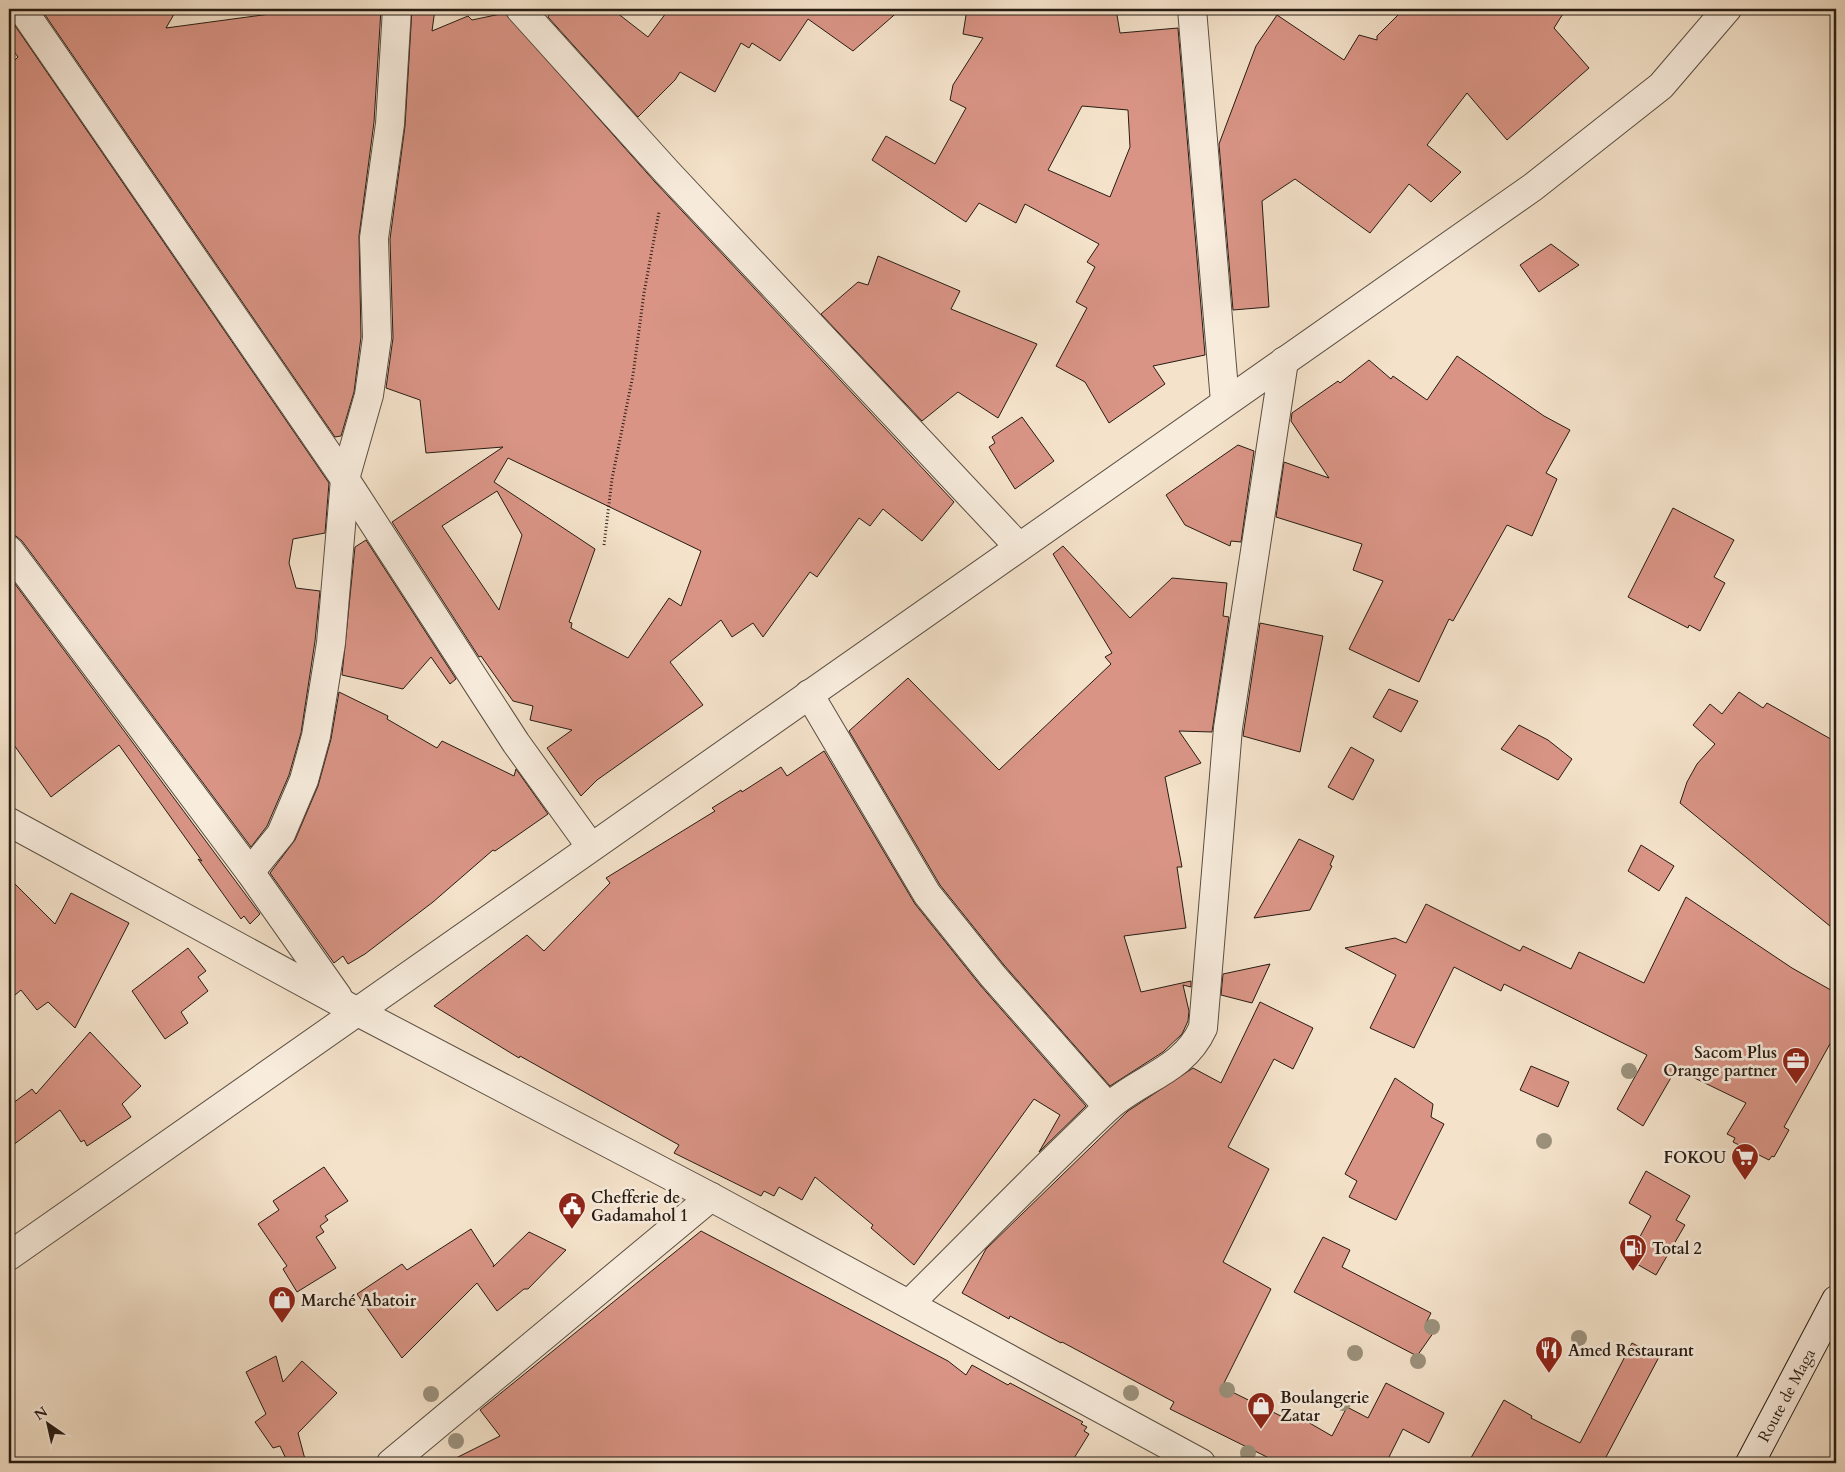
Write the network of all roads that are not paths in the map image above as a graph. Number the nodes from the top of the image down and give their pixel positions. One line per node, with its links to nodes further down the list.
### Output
1 (22, 9): 8 (street)
2 (397, 9): 8 (street)
3 (520, 9): 9 (street)
4 (1192, 9): 7 (street)
5 (1727, 9): 6 (street)
6 (1284, 361): 7 (street); 16 (street)
7 (1225, 402): 9 (street)
8 (345, 479): 13 (street); 14 (street)
9 (1019, 547): 11 (street)
10 (9, 550): 14 (street)
11 (809, 694): 13 (street); 16 (street)
12 (9, 822): 15 (street)
13 (591, 847): 15 (street)
14 (250, 872): 15 (street)
15 (348, 1006): 17 (street); 18 (street)
16 (1108, 1107): 20 (street)
17 (711, 1197): 20 (street); 21 (street)
18 (9, 1256)
19 (1836, 1300): 23 (street, Route de Maga)
20 (909, 1304): 22 (street)
21 (391, 1463)
22 (1201, 1463)
23 (1750, 1463)

